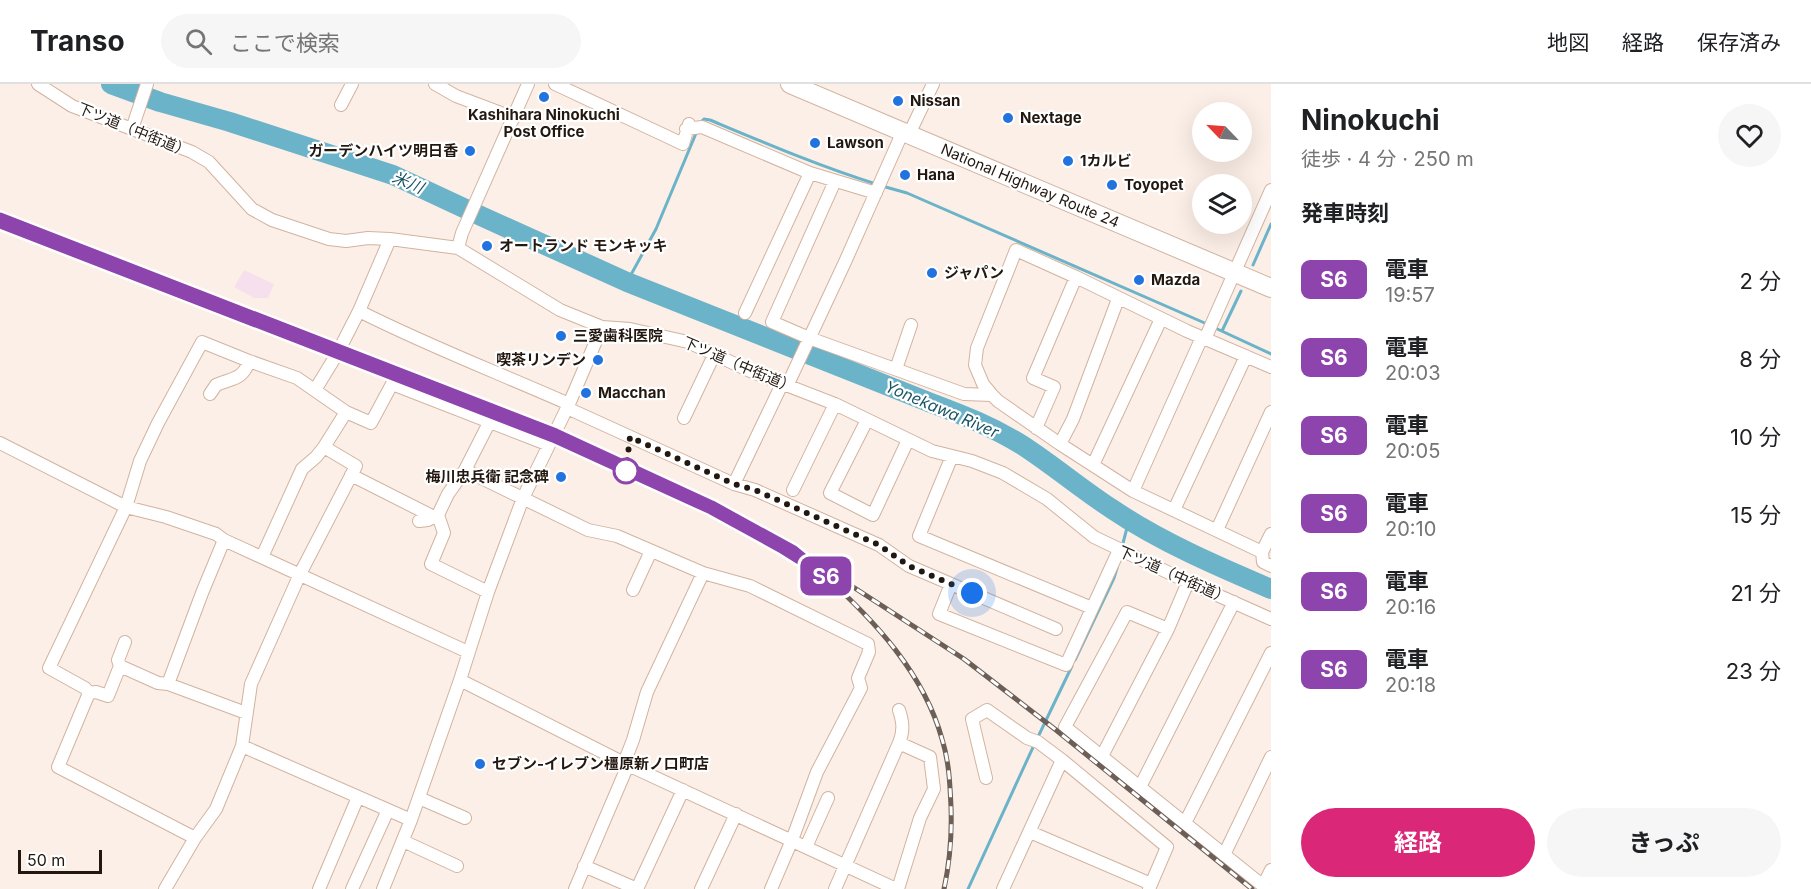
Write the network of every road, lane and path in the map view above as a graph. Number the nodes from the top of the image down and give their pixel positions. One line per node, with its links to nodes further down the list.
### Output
1 (38, 84): 11 (street, 下ツ道（中街道）)
2 (147, 84): 11 (street)
3 (352, 84): 9 (street)
4 (435, 84): 10 (street)
5 (528, 84): 10 (street)
6 (555, 84): 13 (street)
7 (790, 84): 12 (highway, National Highway Route 24)
8 (933, 84): 12 (street)
9 (341, 105)
10 (514, 118): 18 (street)
11 (133, 126): 17 (street, 下ツ道（中街道）)
12 (905, 133): 15 (street); 19 (highway, National Highway Route 24)
13 (810, 172): 14 (street); 24 (street)
14 (835, 181): 15 (street); 29 (street)
15 (879, 187): 29 (street)
16 (1271, 190): 19 (street)
17 (390, 239): 18 (street, 下ツ道（中街道）); 23 (street)
18 (458, 248): 27 (street, 下ツ道（中街道）)
19 (1235, 273): 21 (highway, National Highway Route 24); 28 (street)
20 (1076, 277): 22 (street); 38 (street); 46 (street)
21 (1271, 288)
22 (1118, 298): 25 (street); 49 (street)
23 (359, 311): 36 (street); 40 (street)
24 (745, 312)
25 (1161, 319): 28 (street); 53 (street)
26 (910, 325): 34 (street)
27 (602, 327): 30 (street, 下ツ道（中街道）); 40 (street)
28 (1204, 338): 31 (street); 58 (street)
29 (808, 340): 34 (street); 35 (street)
30 (715, 353): 35 (street, 下ツ道（中街道）); 43 (street)
31 (1246, 356): 33 (street); 61 (street)
32 (249, 361): 36 (street); 37 (street); 60 (street)
33 (1271, 367)
34 (896, 369): 38 (street)
35 (785, 385): 39 (street, 下ツ道（中街道）); 56 (street)
36 (315, 390): 41 (street)
37 (210, 394)
38 (992, 395): 46 (street)
39 (835, 404): 44 (street, 下ツ道（中街道）); 57 (street)
40 (568, 406): 50 (street); 56 (street)
41 (346, 412): 45 (street); 51 (street)
42 (1271, 412): 64 (street)
43 (684, 418)
44 (867, 420): 47 (street, 下ツ道（中街道）); 47 (street)
45 (490, 421): 50 (street); 54 (street)
46 (1036, 428): 49 (street)
47 (908, 440): 52 (street, 下ツ道（中街道）)
48 (0, 442): 60 (street)
49 (1059, 444): 53 (street)
50 (549, 445): 59 (street)
51 (324, 447): 55 (street); 70 (street)
52 (952, 456): 67 (street, 下ツ道（中街道）); 79 (street)
53 (1093, 465): 58 (street)
54 (465, 470): 59 (street); 62 (street)
55 (351, 475): 62 (street); 73 (street)
56 (734, 484): 75 (street)
57 (793, 490)
58 (1133, 491): 61 (street)
59 (523, 498): 68 (street); 77 (street)
60 (126, 507): 66 (street); 89 (street)
61 (1174, 510): 64 (street)
62 (436, 516): 63 (street); 77 (street)
63 (419, 521)
64 (1217, 530): 69 (street)
65 (1271, 534): 69 (street)
66 (224, 540): 70 (street); 88 (street)
67 (1119, 550): 74 (street, 下ツ道（中街道）); 79 (street)
68 (651, 551): 72 (street); 76 (street)
69 (1262, 552): 71 (street)
70 (262, 557): 73 (street)
71 (1271, 566)
72 (703, 573): 97 (street); 111 (street)
73 (300, 574): 84 (street); 91 (street)
74 (1188, 582): 78 (street, 下ツ道（中街道）); 82 (street)
75 (951, 584): 79 (street); 81 (street)
76 (633, 590)
77 (488, 592): 84 (street)
78 (1234, 602): 80 (street, 下ツ道（中街道）); 99 (street)
79 (1092, 608)
80 (1271, 619)
81 (1056, 629)
82 (1168, 629): 94 (street); 94 (street)
83 (125, 642): 86 (street)
84 (468, 652): 87 (street)
85 (1271, 653): 108 (street)
86 (120, 666): 88 (street); 89 (street)
87 (460, 680): 97 (street); 102 (street)
88 (168, 684): 91 (street)
89 (89, 693): 110 (street)
90 (899, 710): 92 (street)
91 (246, 713): 93 (street)
92 (899, 743): 115 (street); 129 (street)
93 (242, 746): 101 (street); 110 (street)
94 (1102, 756): 99 (street)
95 (1271, 757): 114 (street)
96 (1062, 760): 98 (street); 109 (street); 119 (street)
97 (626, 764): 100 (street); 117 (street)
98 (986, 778)
99 (1140, 787): 108 (street)
100 (683, 790): 105 (street); 117 (street)
101 (358, 797): 104 (street); 122 (street)
102 (419, 798): 106 (street); 107 (street)
103 (828, 798): 113 (street)
104 (388, 810): 107 (street); 123 (street)
105 (736, 814): 111 (street); 126 (street)
106 (465, 818)
107 (411, 820): 112 (street)
108 (1185, 823): 114 (street)
109 (1030, 832): 119 (street); 130 (street)
110 (195, 838): 121 (street)
111 (792, 840): 113 (street); 127 (street)
112 (403, 841): 116 (street); 124 (street)
113 (806, 847): 115 (street)
114 (1224, 855): 120 (street)
115 (845, 865): 128 (street); 129 (street)
116 (457, 866)
117 (585, 866): 125 (street)
118 (1271, 870): 120 (street)
119 (1150, 887)
120 (1265, 888)
121 (165, 889)
122 (318, 889)
123 (352, 889)
124 (382, 889)
125 (575, 889)
126 (701, 889)
127 (771, 889)
128 (835, 889)
129 (897, 889)
130 (1004, 889)

